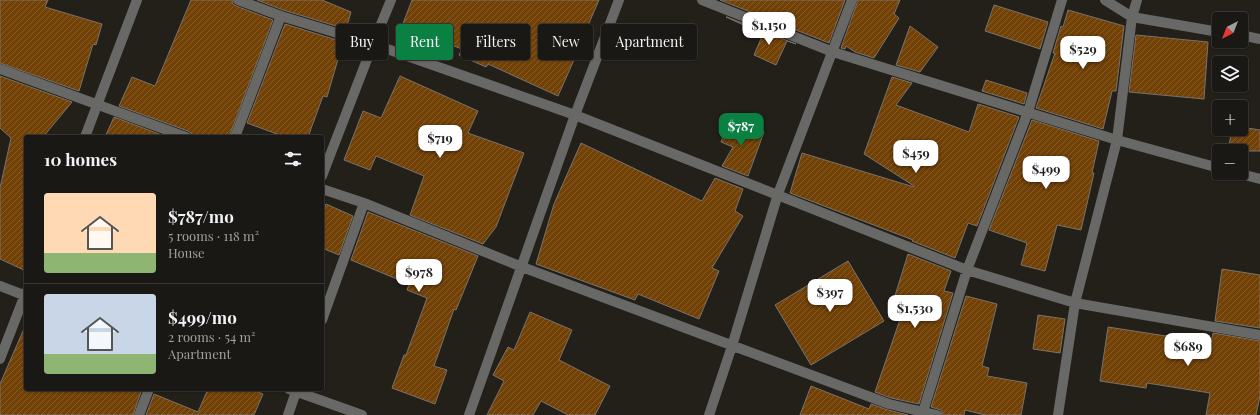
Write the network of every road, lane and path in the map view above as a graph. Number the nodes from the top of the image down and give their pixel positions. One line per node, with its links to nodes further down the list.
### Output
1 (137, 0): 21 (street)
2 (238, 0): 10 (street)
3 (391, 0): 12 (street)
4 (619, 0): 23 (street)
5 (702, 0): 18 (street)
6 (852, 0): 18 (street)
7 (1062, 0): 22 (street)
8 (1105, 0): 11 (street)
9 (1136, 0): 11 (street)
10 (281, 16): 14 (street); 26 (street)
11 (1132, 17): 13 (street); 27 (street)
12 (381, 24)
13 (1212, 31)
14 (336, 33)
15 (1248, 36): 16 (street)
16 (1260, 39)
17 (388, 49): 23 (street)
18 (833, 52): 22 (street); 33 (street)
19 (367, 60): 29 (street)
20 (0, 69): 21 (street)
21 (97, 104): 24 (street); 25 (street)
22 (1028, 112): 27 (street); 36 (street)
23 (575, 115): 33 (street); 35 (street)
24 (85, 135)
25 (181, 135)
26 (236, 135)
27 (1117, 140): 28 (street); 40 (street)
28 (1212, 166)
29 (324, 171)
30 (1248, 176): 31 (street)
31 (1260, 179)
32 (324, 189): 34 (street)
33 (778, 194): 36 (street); 43 (street)
34 (364, 203): 35 (street); 41 (street)
35 (522, 267): 43 (street); 52 (street)
36 (967, 270): 40 (street); 48 (street)
37 (0, 286): 38 (street)
38 (24, 293)
39 (24, 299): 44 (street)
40 (1075, 303): 42 (street); 55 (street)
41 (324, 314)
42 (1260, 335)
43 (732, 346): 48 (street); 53 (street)
44 (0, 360)
45 (148, 391): 49 (street)
46 (294, 391): 50 (street)
47 (297, 391): 51 (street)
48 (922, 413): 54 (street)
49 (139, 415)
50 (288, 415)
51 (362, 415)
52 (469, 415)
53 (709, 415)
54 (938, 415)
55 (1058, 415)

